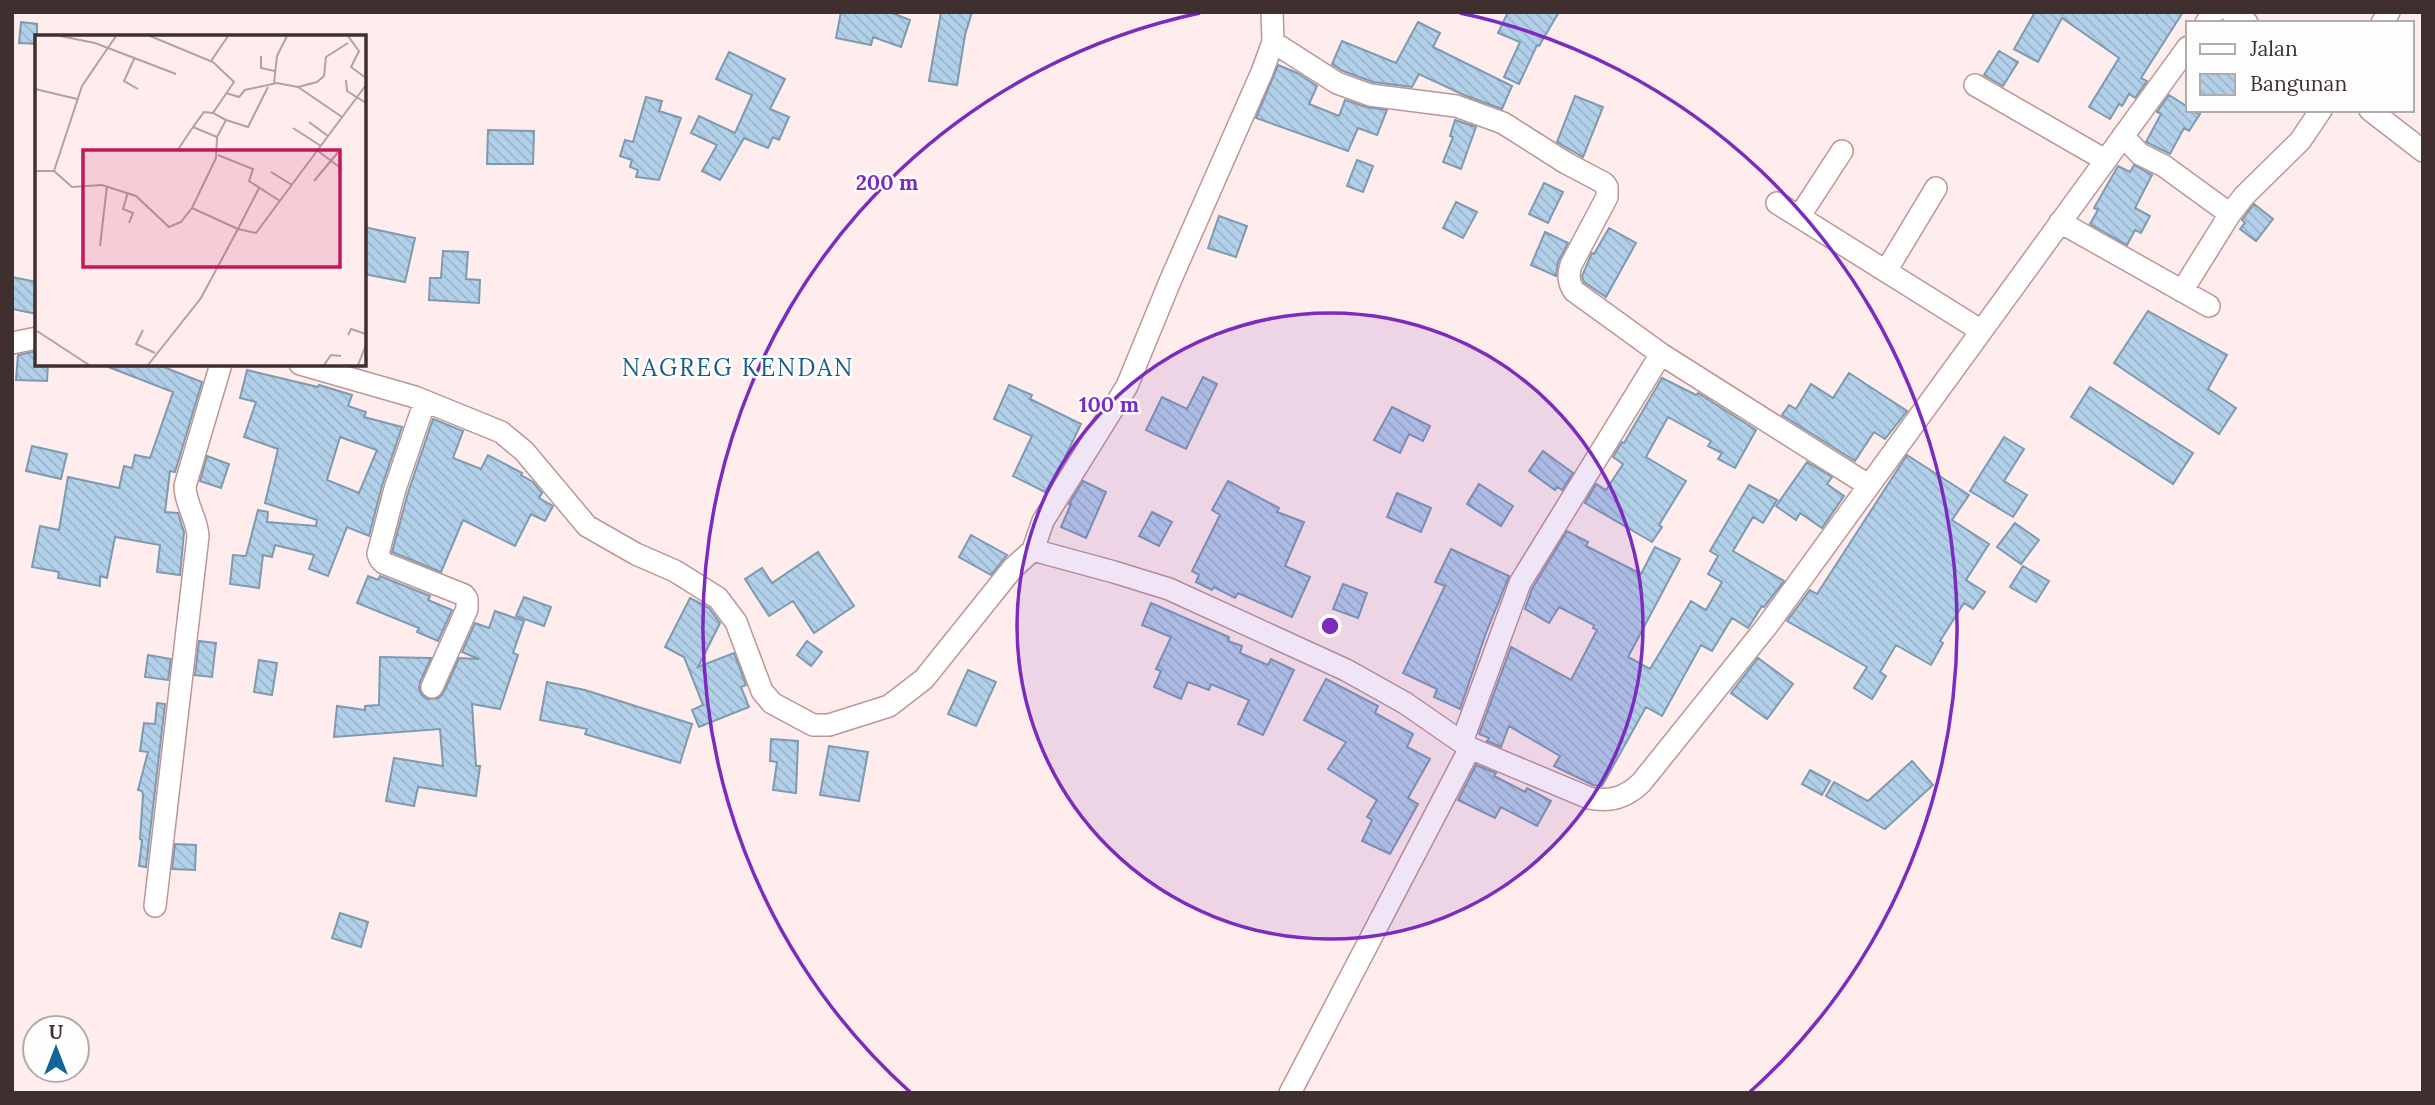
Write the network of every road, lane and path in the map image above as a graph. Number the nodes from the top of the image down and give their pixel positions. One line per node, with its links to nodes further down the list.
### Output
1 (1272, 12): 2 (street)
2 (1273, 41): 22 (street); 27 (street)
3 (2186, 50): 7 (street)
4 (1975, 85): 10 (street)
5 (2320, 112): 13 (street)
6 (2373, 112): 9 (street)
7 (2123, 136): 10 (street); 13 (street)
8 (1842, 151): 14 (street)
9 (2423, 151)
10 (2105, 160): 15 (street)
11 (1936, 188): 16 (street)
12 (1777, 203): 14 (street)
13 (2230, 214): 17 (street)
14 (1799, 217): 16 (street)
15 (2060, 222): 17 (street); 19 (street)
16 (1886, 271): 19 (street)
17 (2182, 291): 18 (street)
18 (2209, 306)
19 (1980, 330): 26 (street)
20 (35, 338): 21 (street)
21 (12, 343)
22 (1661, 354): 26 (street); 29 (street)
23 (220, 366): 30 (street)
24 (307, 366): 25 (street)
25 (425, 401): 27 (street); 28 (street)
26 (1868, 485): 29 (street)
27 (1033, 551): 29 (street)
28 (432, 687)
29 (1466, 745): 31 (street)
30 (155, 906)
31 (1290, 1093)

